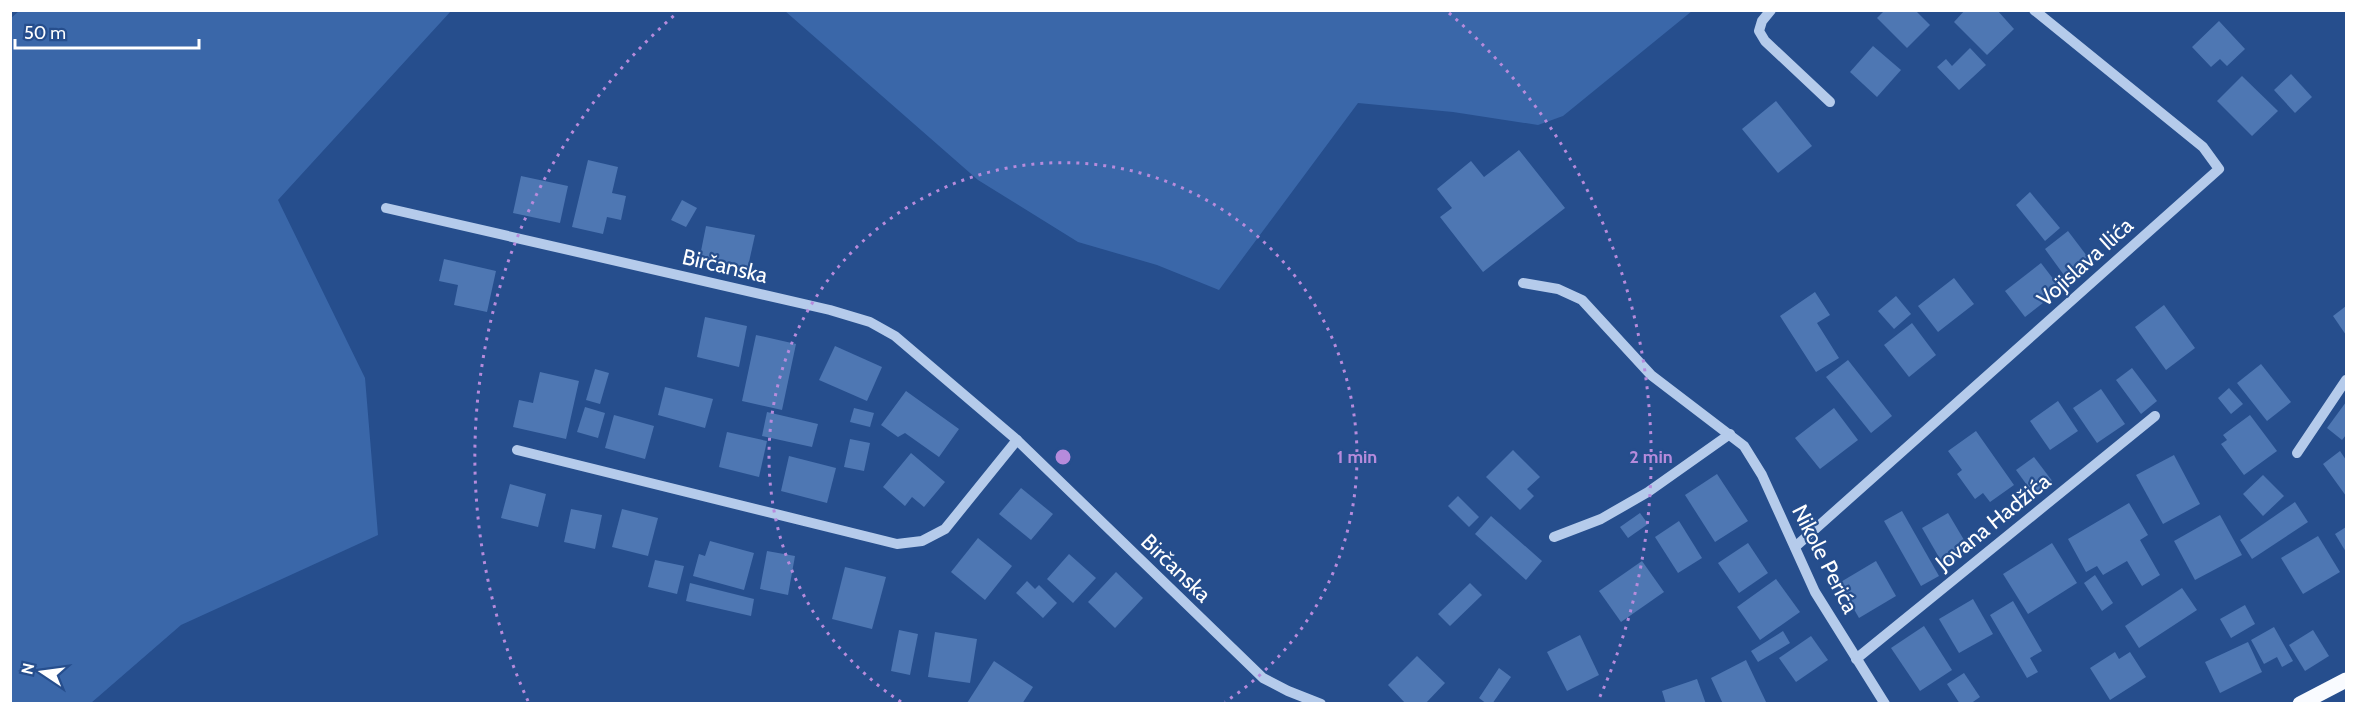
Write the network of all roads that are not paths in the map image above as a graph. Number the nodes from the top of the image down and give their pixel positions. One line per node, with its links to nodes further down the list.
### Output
1 (1771, 10): 3 (street)
2 (2034, 10): 13 (street, Vojislava Ilića)
3 (1830, 102)
4 (386, 208): 9 (street, Birčanska)
5 (1523, 283): 8 (street, Nikole Perića)
6 (2346, 380): 11 (street)
7 (2155, 416): 14 (street, Jovana Hadžića)
8 (1730, 434): 12 (street); 13 (street, Nikole Perića)
9 (1017, 440): 10 (street); 17 (street, Birčanska)
10 (517, 450)
11 (2297, 453)
12 (1554, 537)
13 (1795, 547): 14 (street, Nikole Perića)
14 (1856, 659): 18 (street, Nikole Perića)
15 (2346, 680): 16 (main road)
16 (2317, 699): 19 (main road)
17 (1321, 704)
18 (1885, 704)
19 (2300, 704)

